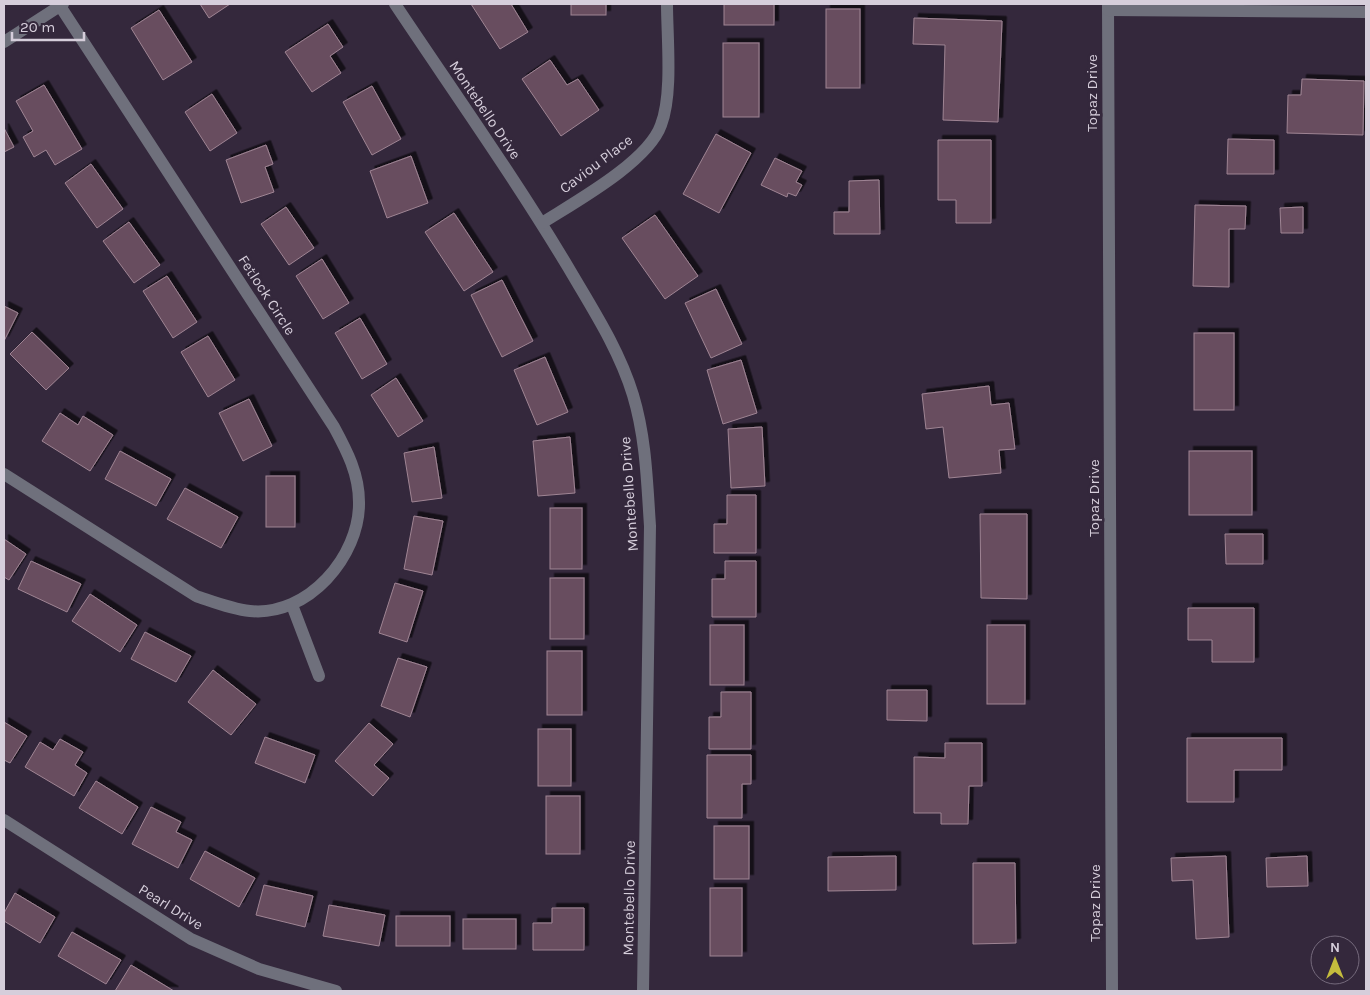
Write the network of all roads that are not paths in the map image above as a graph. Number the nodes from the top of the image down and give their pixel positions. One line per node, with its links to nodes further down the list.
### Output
1 (395, 4): 7 (street, Montebello Drive)
2 (668, 4): 7 (street, Caviou Place)
3 (62, 5): 6 (street); 9 (street, Fetlock Circle)
4 (1108, 7): 5 (street); 14 (street, Topaz Drive)
5 (1366, 12)
6 (4, 42)
7 (542, 223): 13 (street, Montebello Drive)
8 (4, 474): 9 (street, Fetlock Circle)
9 (292, 605): 10 (street)
10 (319, 676)
11 (4, 820): 12 (street, Pearl Drive)
12 (336, 991)
13 (644, 991)
14 (1112, 991)

